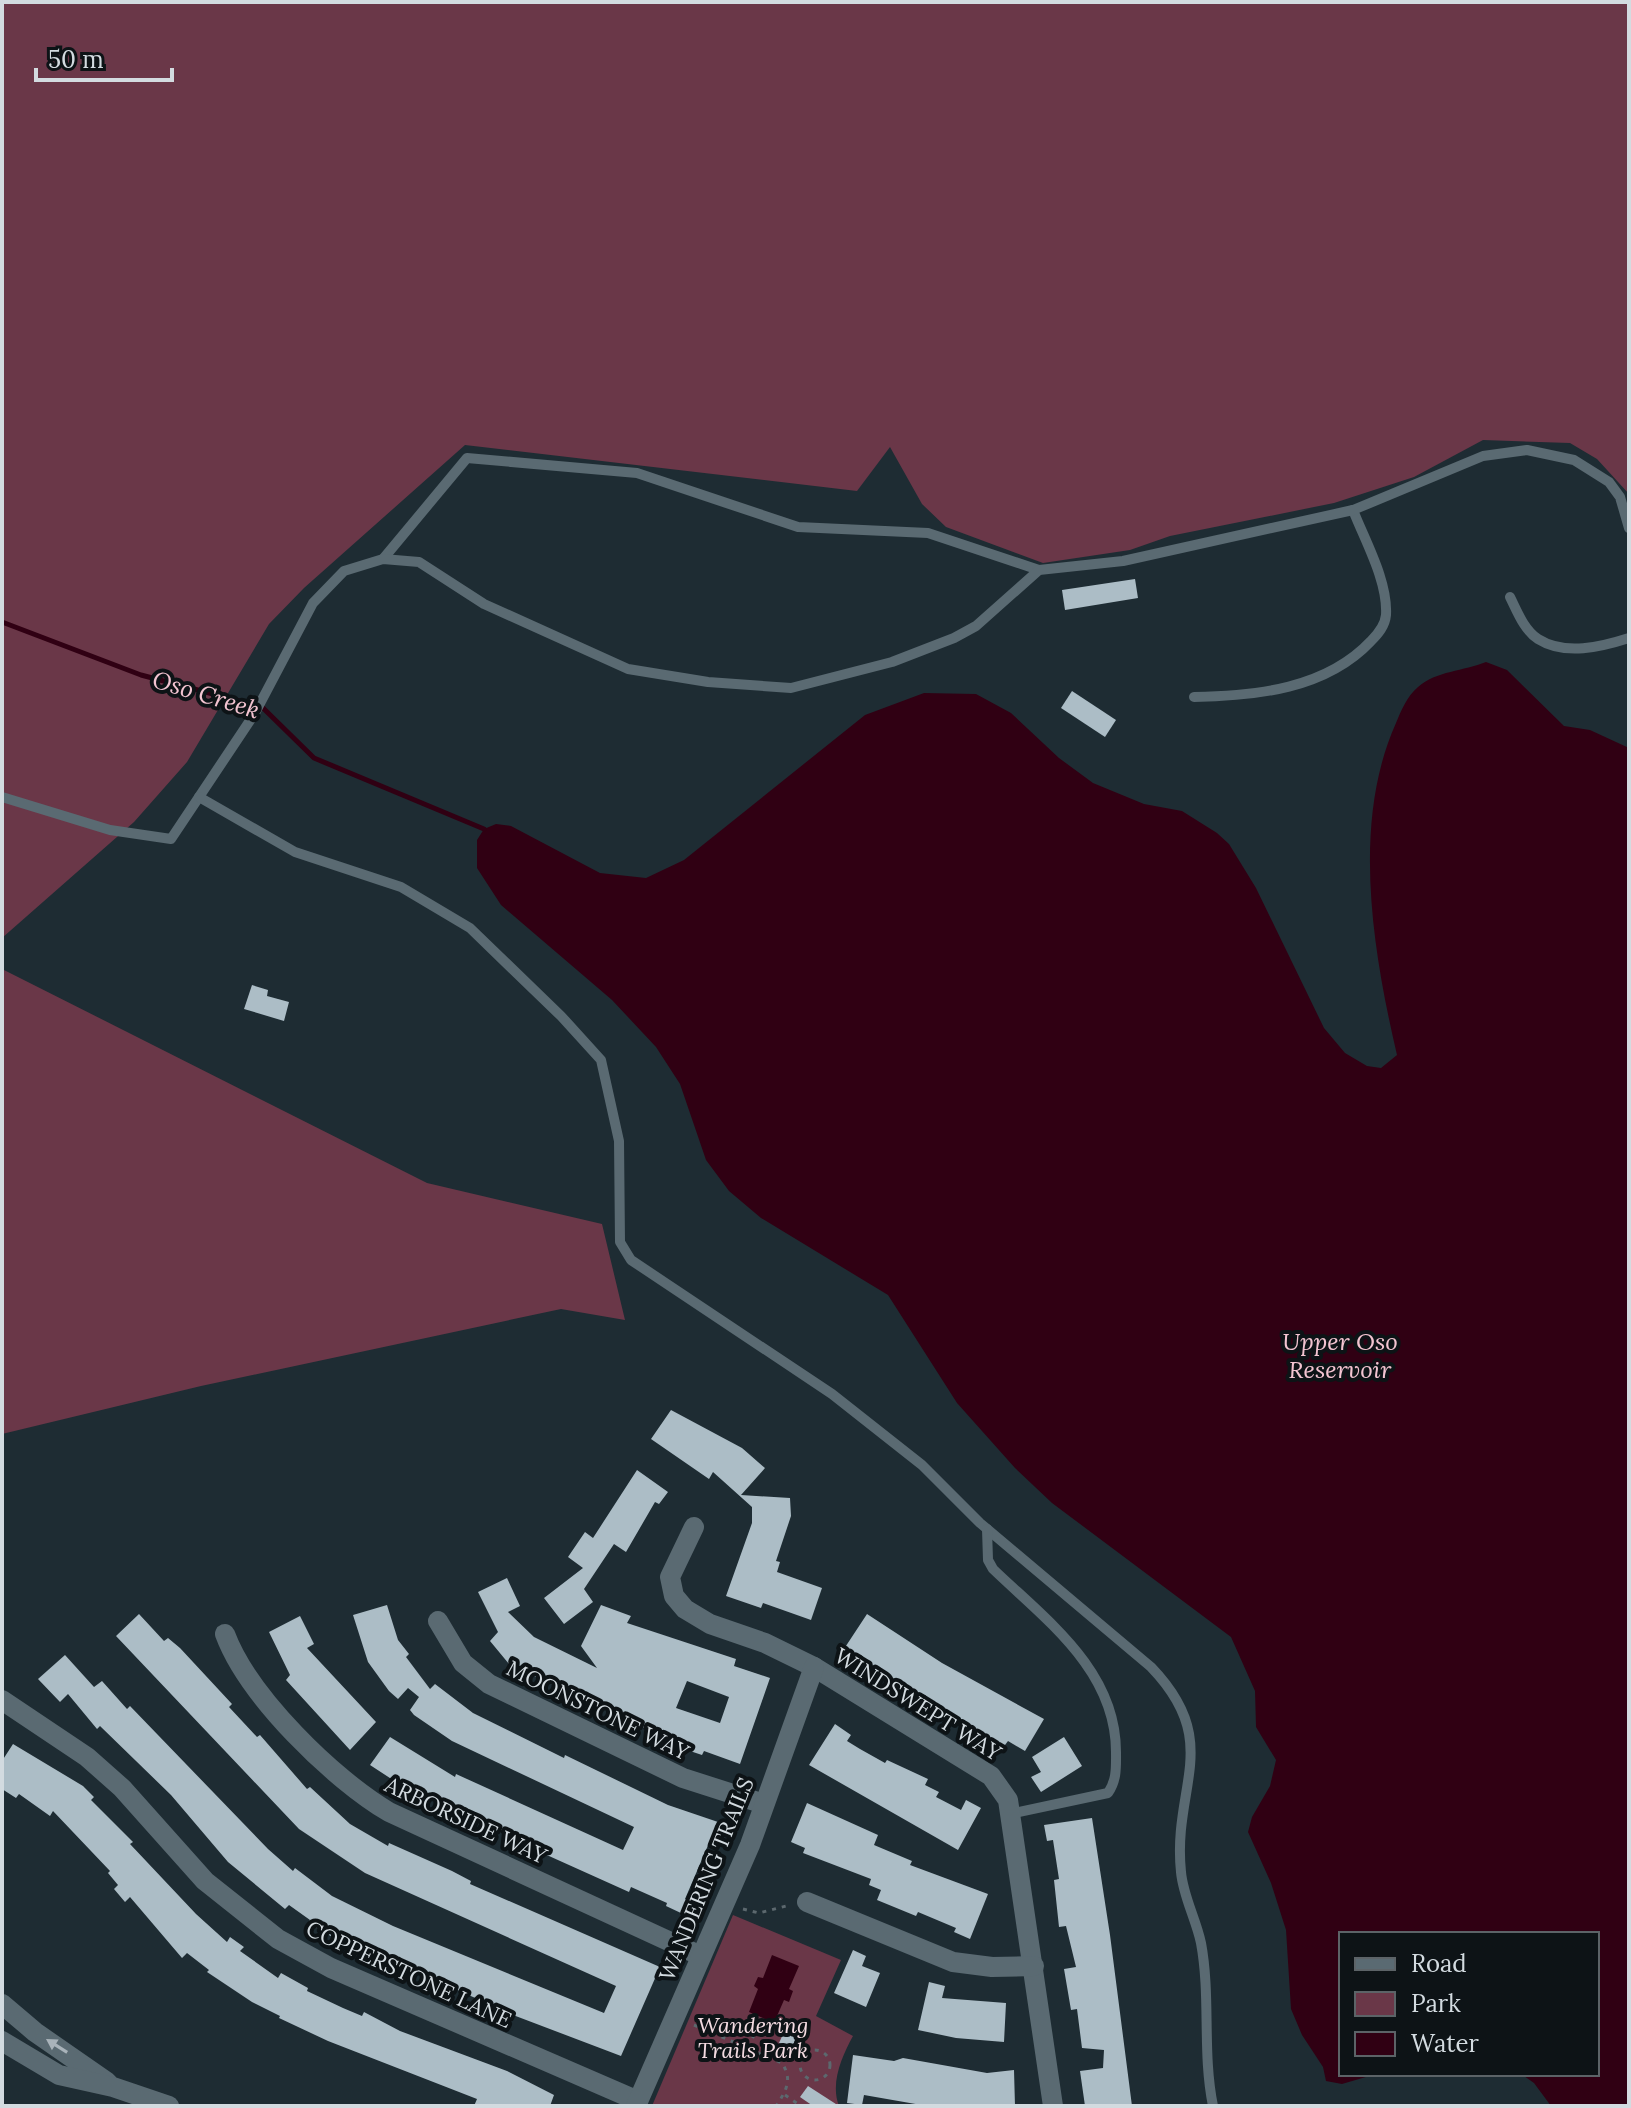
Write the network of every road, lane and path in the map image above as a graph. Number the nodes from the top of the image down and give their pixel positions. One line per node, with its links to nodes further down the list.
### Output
1 (1353, 510): 2 (lane); 4 (lane); 7 (lane)
2 (1629, 528)
3 (383, 559): 4 (lane); 4 (lane); 9 (lane)
4 (1039, 570)
5 (1510, 597): 6 (lane)
6 (1629, 638)
7 (1194, 697)
8 (2, 797): 9 (lane)
9 (199, 797): 11 (lane)
10 (694, 1527): 14 (street, WINDSWEPT WAY)
11 (987, 1529): 17 (lane); 38 (lane)
12 (438, 1621): 16 (street, MOONSTONE WAY)
13 (225, 1634): 20 (street, ARBORSIDE WAY)
14 (814, 1667): 16 (street, WANDERING TRAILS); 17 (street, WINDSWEPT WAY)
15 (2, 1700): 32 (street, COPPERSTONE LANE)
16 (764, 1804): 20 (street, WANDERING TRAILS)
17 (1010, 1814): 21 (street, WINDSWEPT WAY)
18 (807, 1902): 19 (path); 21 (street)
19 (739, 1907)
20 (701, 1956): 23 (street, WANDERING TRAILS)
21 (1034, 1966): 37 (street, WINDSWEPT WAY)
22 (2, 2004): 29 (street, one-way to 22)
23 (675, 2016): 26 (path); 32 (street, WANDERING TRAILS)
24 (755, 2033): 26 (path)
25 (2, 2041): 29 (street)
26 (748, 2047): 28 (path)
27 (801, 2069): 27 (path); 28 (path)
28 (787, 2073): 30 (path)
29 (113, 2087): 33 (street)
30 (784, 2094): 31 (path); 34 (path)
31 (793, 2100): 35 (path); 36 (path)
32 (637, 2104)
33 (169, 2106)
34 (776, 2106)
35 (789, 2106)
36 (801, 2106)
37 (1053, 2106)
38 (1213, 2106)

